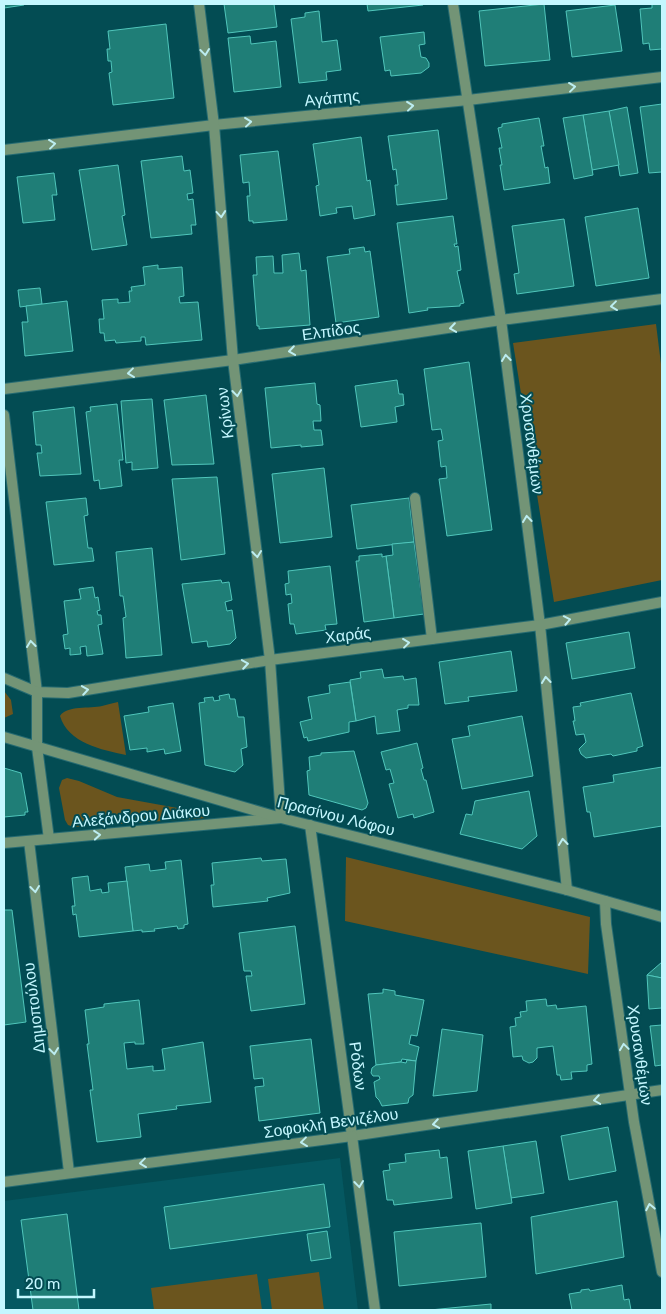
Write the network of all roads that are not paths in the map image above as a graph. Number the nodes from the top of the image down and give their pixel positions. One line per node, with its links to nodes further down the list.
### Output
1 (199, 4): 5 (street, Κρίνων, one-way to 5)
2 (453, 4): 4 (street, Χρυσανθέμων)
3 (662, 77): 4 (street, Αγάπης, one-way to 3)
4 (468, 100): 5 (street, Αγάπης, one-way to 4); 8 (street, Χρυσανθέμων)
5 (214, 125): 6 (street, Αγάπης, one-way to 5); 9 (street, Κρίνων, one-way to 9)
6 (4, 150)
7 (662, 299): 8 (street, Ελπίδος, one-way to 8)
8 (501, 320): 9 (street, Ελπίδος, one-way to 9); 14 (street, Χρυσανθέμων, one-way to 8)
9 (234, 360): 10 (street, Ελπίδος, one-way to 10); 16 (street, Κρίνων, one-way to 16)
10 (4, 389)
11 (4, 415): 18 (street, one-way to 11)
12 (415, 498): 15 (street)
13 (662, 602): 14 (street, Χαράς, one-way to 13)
14 (540, 625): 15 (street, Χαράς); 26 (street, Χρυσανθέμων, one-way to 14)
15 (432, 639): 16 (street, Χαράς, one-way to 15)
16 (270, 660): 18 (street, Χαράς, one-way to 16); 21 (street, Κρίνων)
17 (4, 678): 18 (street)
18 (36, 692): 20 (street)
19 (4, 737): 20 (street, Πρασίνου Λόφου)
20 (38, 747): 21 (street, Πρασίνου Λόφου); 23 (street)
21 (282, 818): 22 (street, Πρασίνου Λόφου); 23 (street, Αλεξάνδρου Διάκου, one-way to 21)
22 (310, 825): 26 (street, Πρασίνου Λόφου); 31 (street, Ρόδων)
23 (49, 839): 24 (street, Αλεξάνδρου Διάκου)
24 (30, 841): 25 (street, Αλεξάνδρου Διάκου); 32 (street, Δημοπούλου, one-way to 32)
25 (4, 843)
26 (568, 890): 27 (street, Πρασίνου Λόφου)
27 (605, 901): 28 (street, Πρασίνου Λόφου); 30 (street, Χρυσανθέμων, one-way to 27)
28 (662, 917)
29 (662, 1090): 30 (street, Σοφοκλή Βενιζέλου)
30 (630, 1095): 31 (street, Σοφοκλή Βενιζέλου, one-way to 31); 34 (street, Χρυσανθέμων, one-way to 30)
31 (352, 1136): 32 (street, Σοφοκλή Βενιζέλου, one-way to 32); 35 (street, Ρόδων, one-way to 35)
32 (69, 1172): 33 (street, Σοφοκλή Βενιζέλου)
33 (4, 1182)
34 (662, 1272)
35 (375, 1310)

